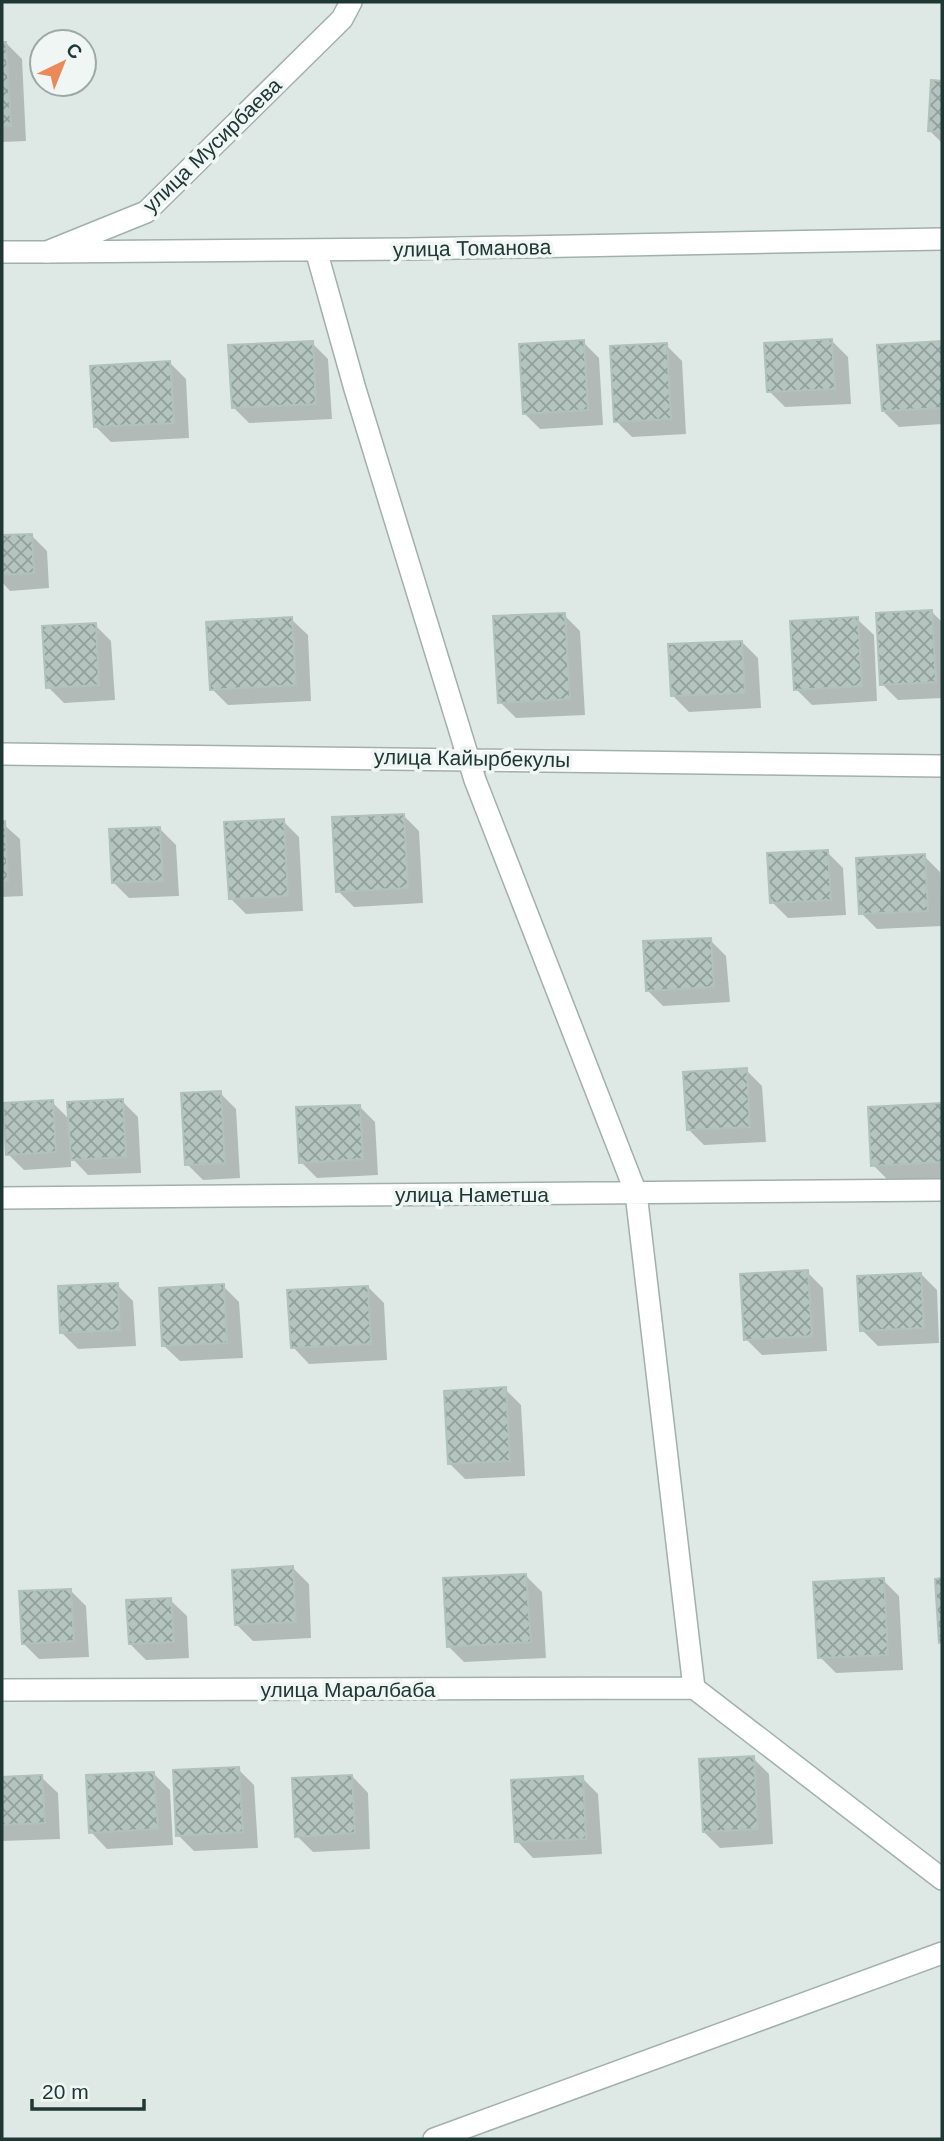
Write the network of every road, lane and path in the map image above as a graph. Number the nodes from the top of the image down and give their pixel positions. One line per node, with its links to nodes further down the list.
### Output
1 (351, 2): 5 (street, улица Мусирбаева)
2 (942, 239): 3 (street, улица Томанова)
3 (316, 250): 5 (street, улица Томанова); 7 (street)
4 (2, 252): 5 (street, улица Томанова)
5 (47, 252)
6 (2, 754): 7 (street, улица Кайырбекулы)
7 (469, 758): 8 (street, улица Кайырбекулы); 10 (street)
8 (942, 766)
9 (942, 1190): 10 (street, улица Наметша)
10 (636, 1193): 11 (street, улица Наметша); 12 (street)
11 (2, 1198)
12 (694, 1688): 13 (street, улица Маралбаба); 14 (street)
13 (2, 1690)
14 (942, 1879)
15 (942, 1953): 16 (street)
16 (434, 2139)

